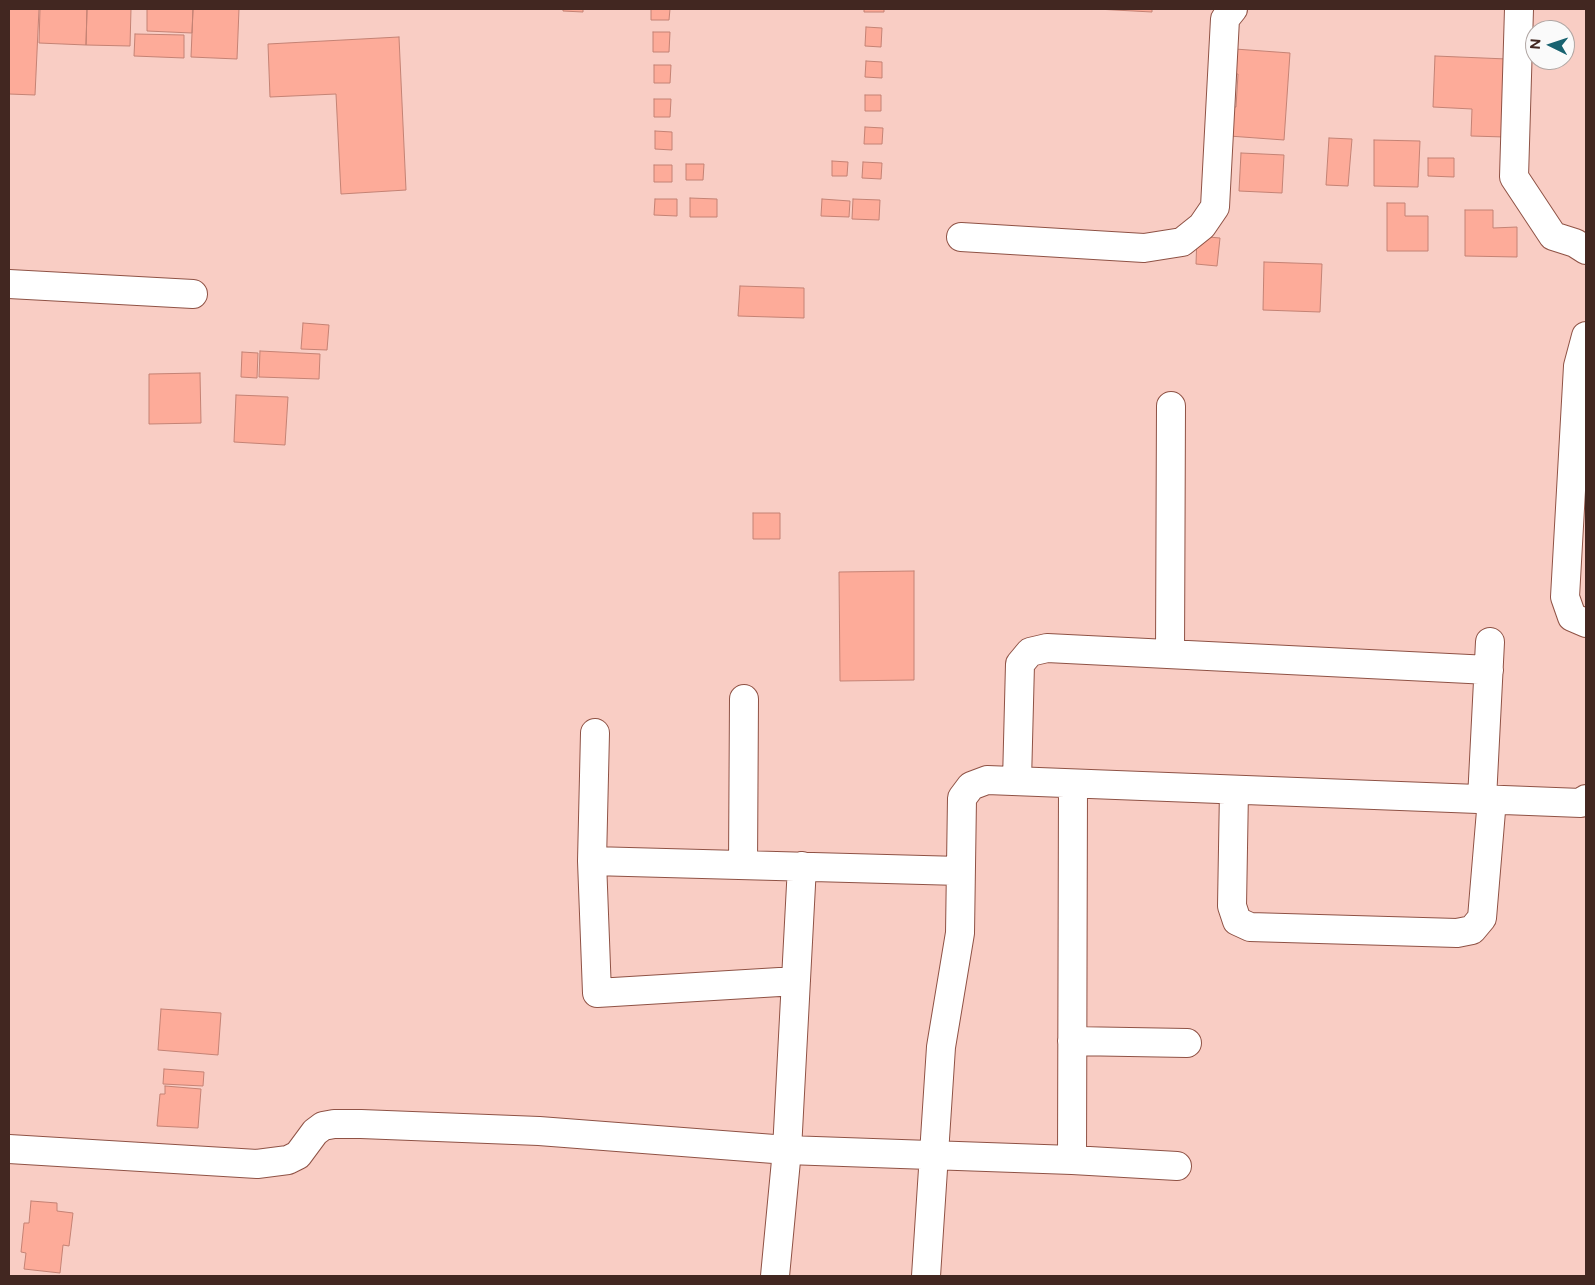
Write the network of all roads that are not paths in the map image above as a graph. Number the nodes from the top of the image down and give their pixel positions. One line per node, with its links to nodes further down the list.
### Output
1 (1233, 9): 3 (street)
2 (1519, 9): 4 (street)
3 (961, 236)
4 (1586, 250)
5 (9, 284): 6 (street)
6 (193, 294)
7 (1586, 336): 9 (street)
8 (1171, 406): 11 (street)
9 (1586, 623)
10 (1490, 642): 12 (street)
11 (1170, 654): 12 (street); 15 (street)
12 (1489, 670): 18 (street)
13 (744, 699): 21 (street)
14 (595, 733): 20 (street)
15 (1017, 781): 16 (street); 23 (street)
16 (1073, 784): 17 (street); 25 (street)
17 (1234, 790): 18 (street); 18 (street)
18 (1487, 799): 19 (street)
19 (1586, 799)
20 (592, 860): 21 (street); 24 (street)
21 (743, 864): 22 (street)
22 (802, 866): 23 (street); 24 (street)
23 (960, 871): 29 (street)
24 (796, 981): 28 (street)
25 (1072, 1041): 26 (street); 30 (street)
26 (1187, 1043)
27 (9, 1149): 28 (street)
28 (787, 1150): 29 (street); 32 (street)
29 (934, 1155): 30 (street); 33 (street)
30 (1072, 1160): 31 (street)
31 (1177, 1166)
32 (774, 1276)
33 (926, 1276)

